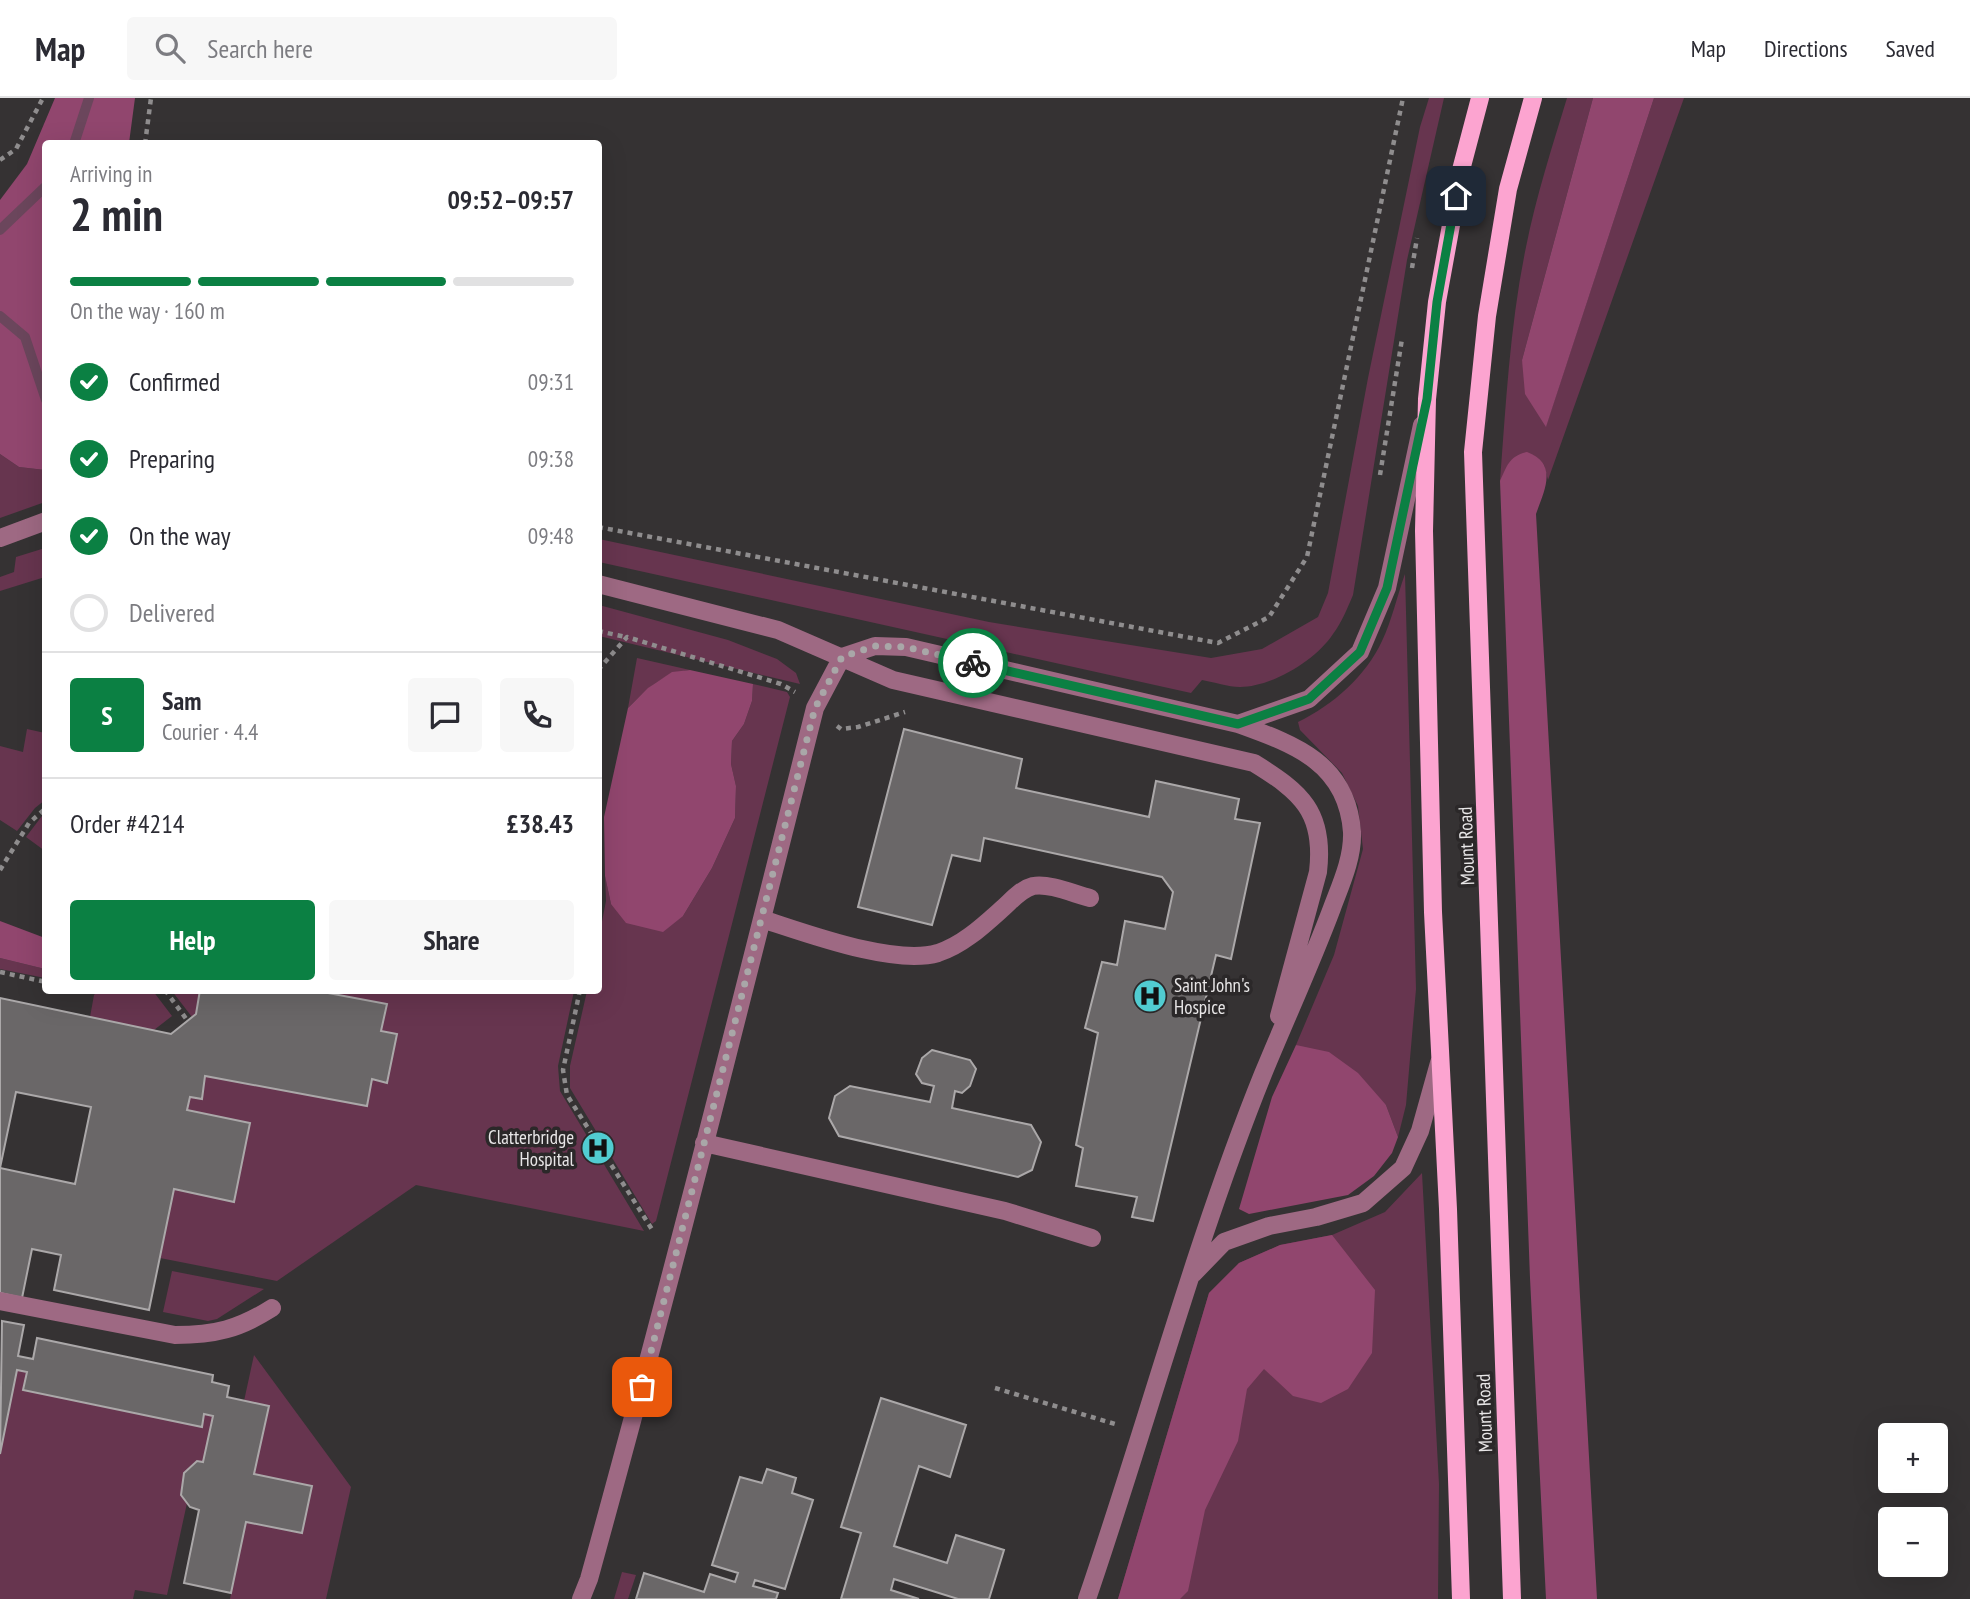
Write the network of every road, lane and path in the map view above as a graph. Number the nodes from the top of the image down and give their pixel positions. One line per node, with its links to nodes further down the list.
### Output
1 (43, 98): 7 (path)
2 (151, 98): 6 (path)
3 (1402, 98): 14 (path)
4 (1480, 98): 11 (main road, Mount Road)
5 (1533, 98): 43 (main road, Mount Road)
6 (146, 140)
7 (0, 160)
8 (1420, 226): 9 (path)
9 (1410, 280)
10 (1403, 335): 12 (path)
11 (1427, 399): 20 (street, Mount Road); 30 (main road, Mount Road)
12 (1378, 481)
13 (42, 522): 15 (street)
14 (602, 528)
15 (0, 538)
16 (602, 585): 19 (street)
17 (602, 632): 18 (path)
18 (627, 637)
19 (842, 657): 20 (street); 24 (street); 31 (street)
20 (1238, 724): 31 (street)
21 (42, 811): 22 (path)
22 (0, 870)
23 (1090, 898): 24 (street)
24 (762, 919): 32 (street)
25 (0, 972): 26 (path)
26 (42, 981)
27 (168, 994): 29 (path)
28 (579, 994): 34 (path)
29 (187, 1020)
30 (1440, 1057): 35 (street); 42 (main road, Mount Road)
31 (1263, 1074): 35 (street)
32 (705, 1143): 33 (street); 34 (street)
33 (1092, 1238)
34 (674, 1264): 41 (street)
35 (1189, 1279): 39 (street)
36 (0, 1301): 37 (street)
37 (272, 1308)
38 (995, 1388): 39 (path)
39 (1140, 1431): 40 (street)
40 (1089, 1595)
41 (581, 1599)
42 (1461, 1599)
43 (1512, 1599)

